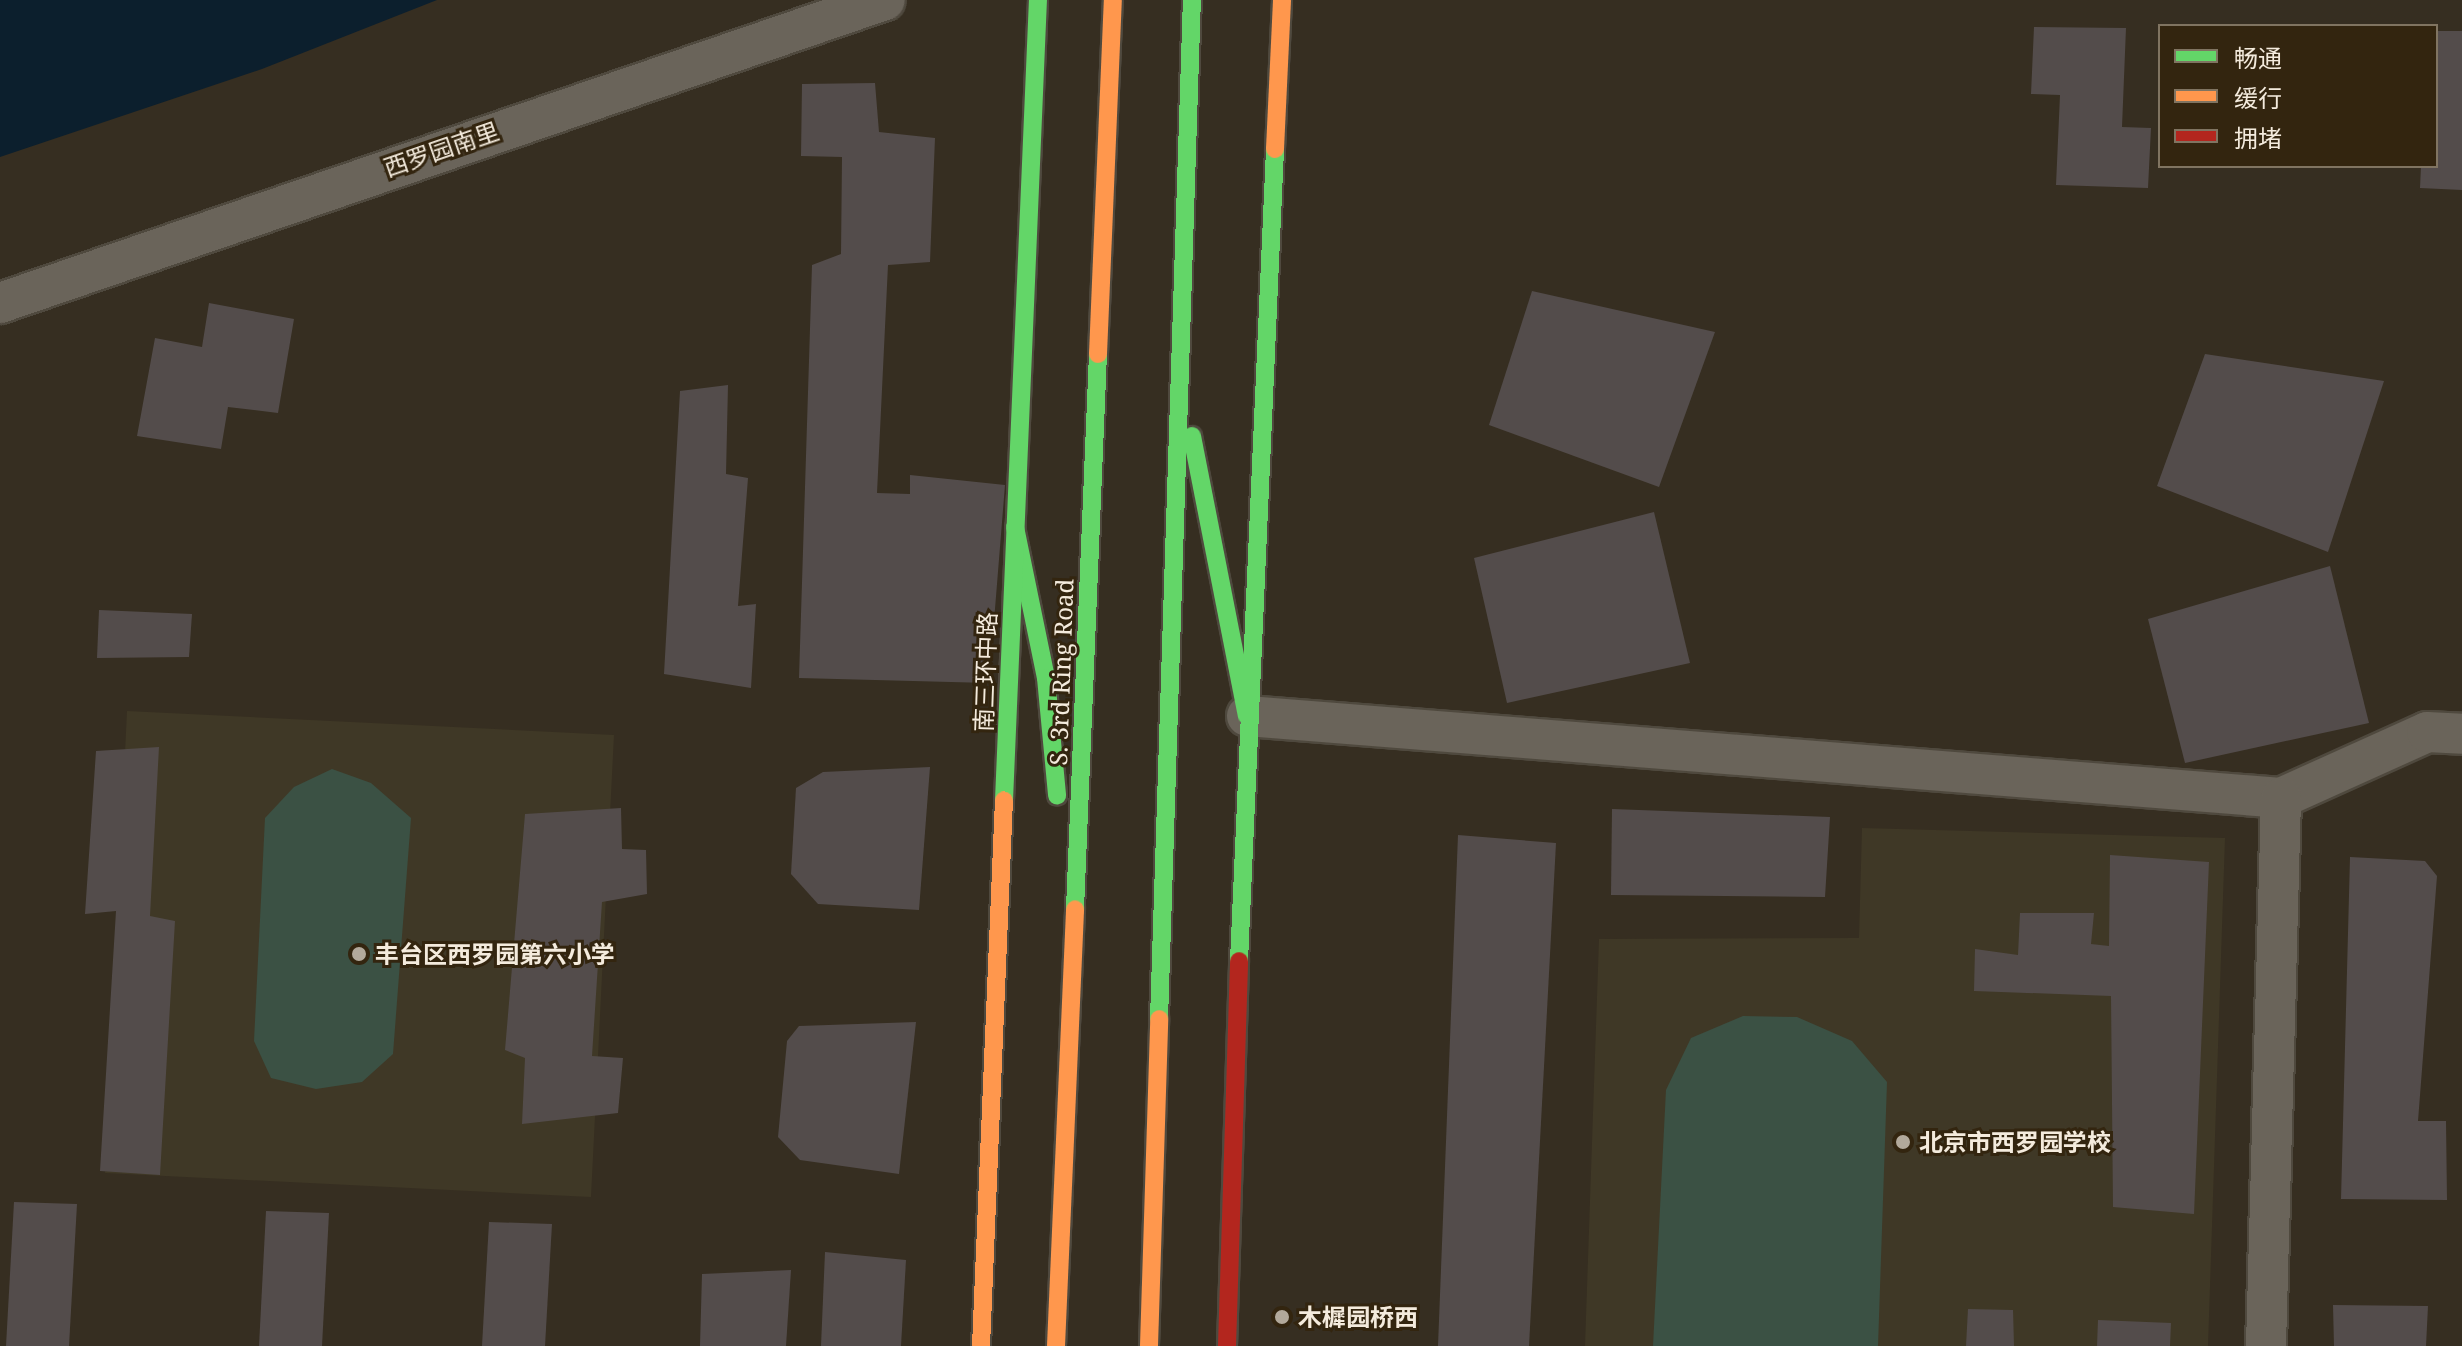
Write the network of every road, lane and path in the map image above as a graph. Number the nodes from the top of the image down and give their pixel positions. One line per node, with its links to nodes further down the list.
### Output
1 (885, 0): 6 (street, 西罗园南里)
2 (1038, 0): 8 (main road, 南三环中路)
3 (1113, 0): 12 (main road, S. 3rd Ring Road)
4 (1192, 0): 7 (main road)
5 (1282, 0): 9 (main road)
6 (0, 303)
7 (1176, 354): 9 (main road); 15 (main road)
8 (1015, 527): 12 (main road); 13 (main road, 南三环中路)
9 (1247, 716): 11 (street); 16 (main road)
10 (2462, 734): 11 (street)
11 (2281, 798): 17 (street)
12 (1076, 879): 14 (main road, S. 3rd Ring Road)
13 (981, 1346)
14 (1056, 1346)
15 (1149, 1346)
16 (1227, 1346)
17 (2266, 1346)

